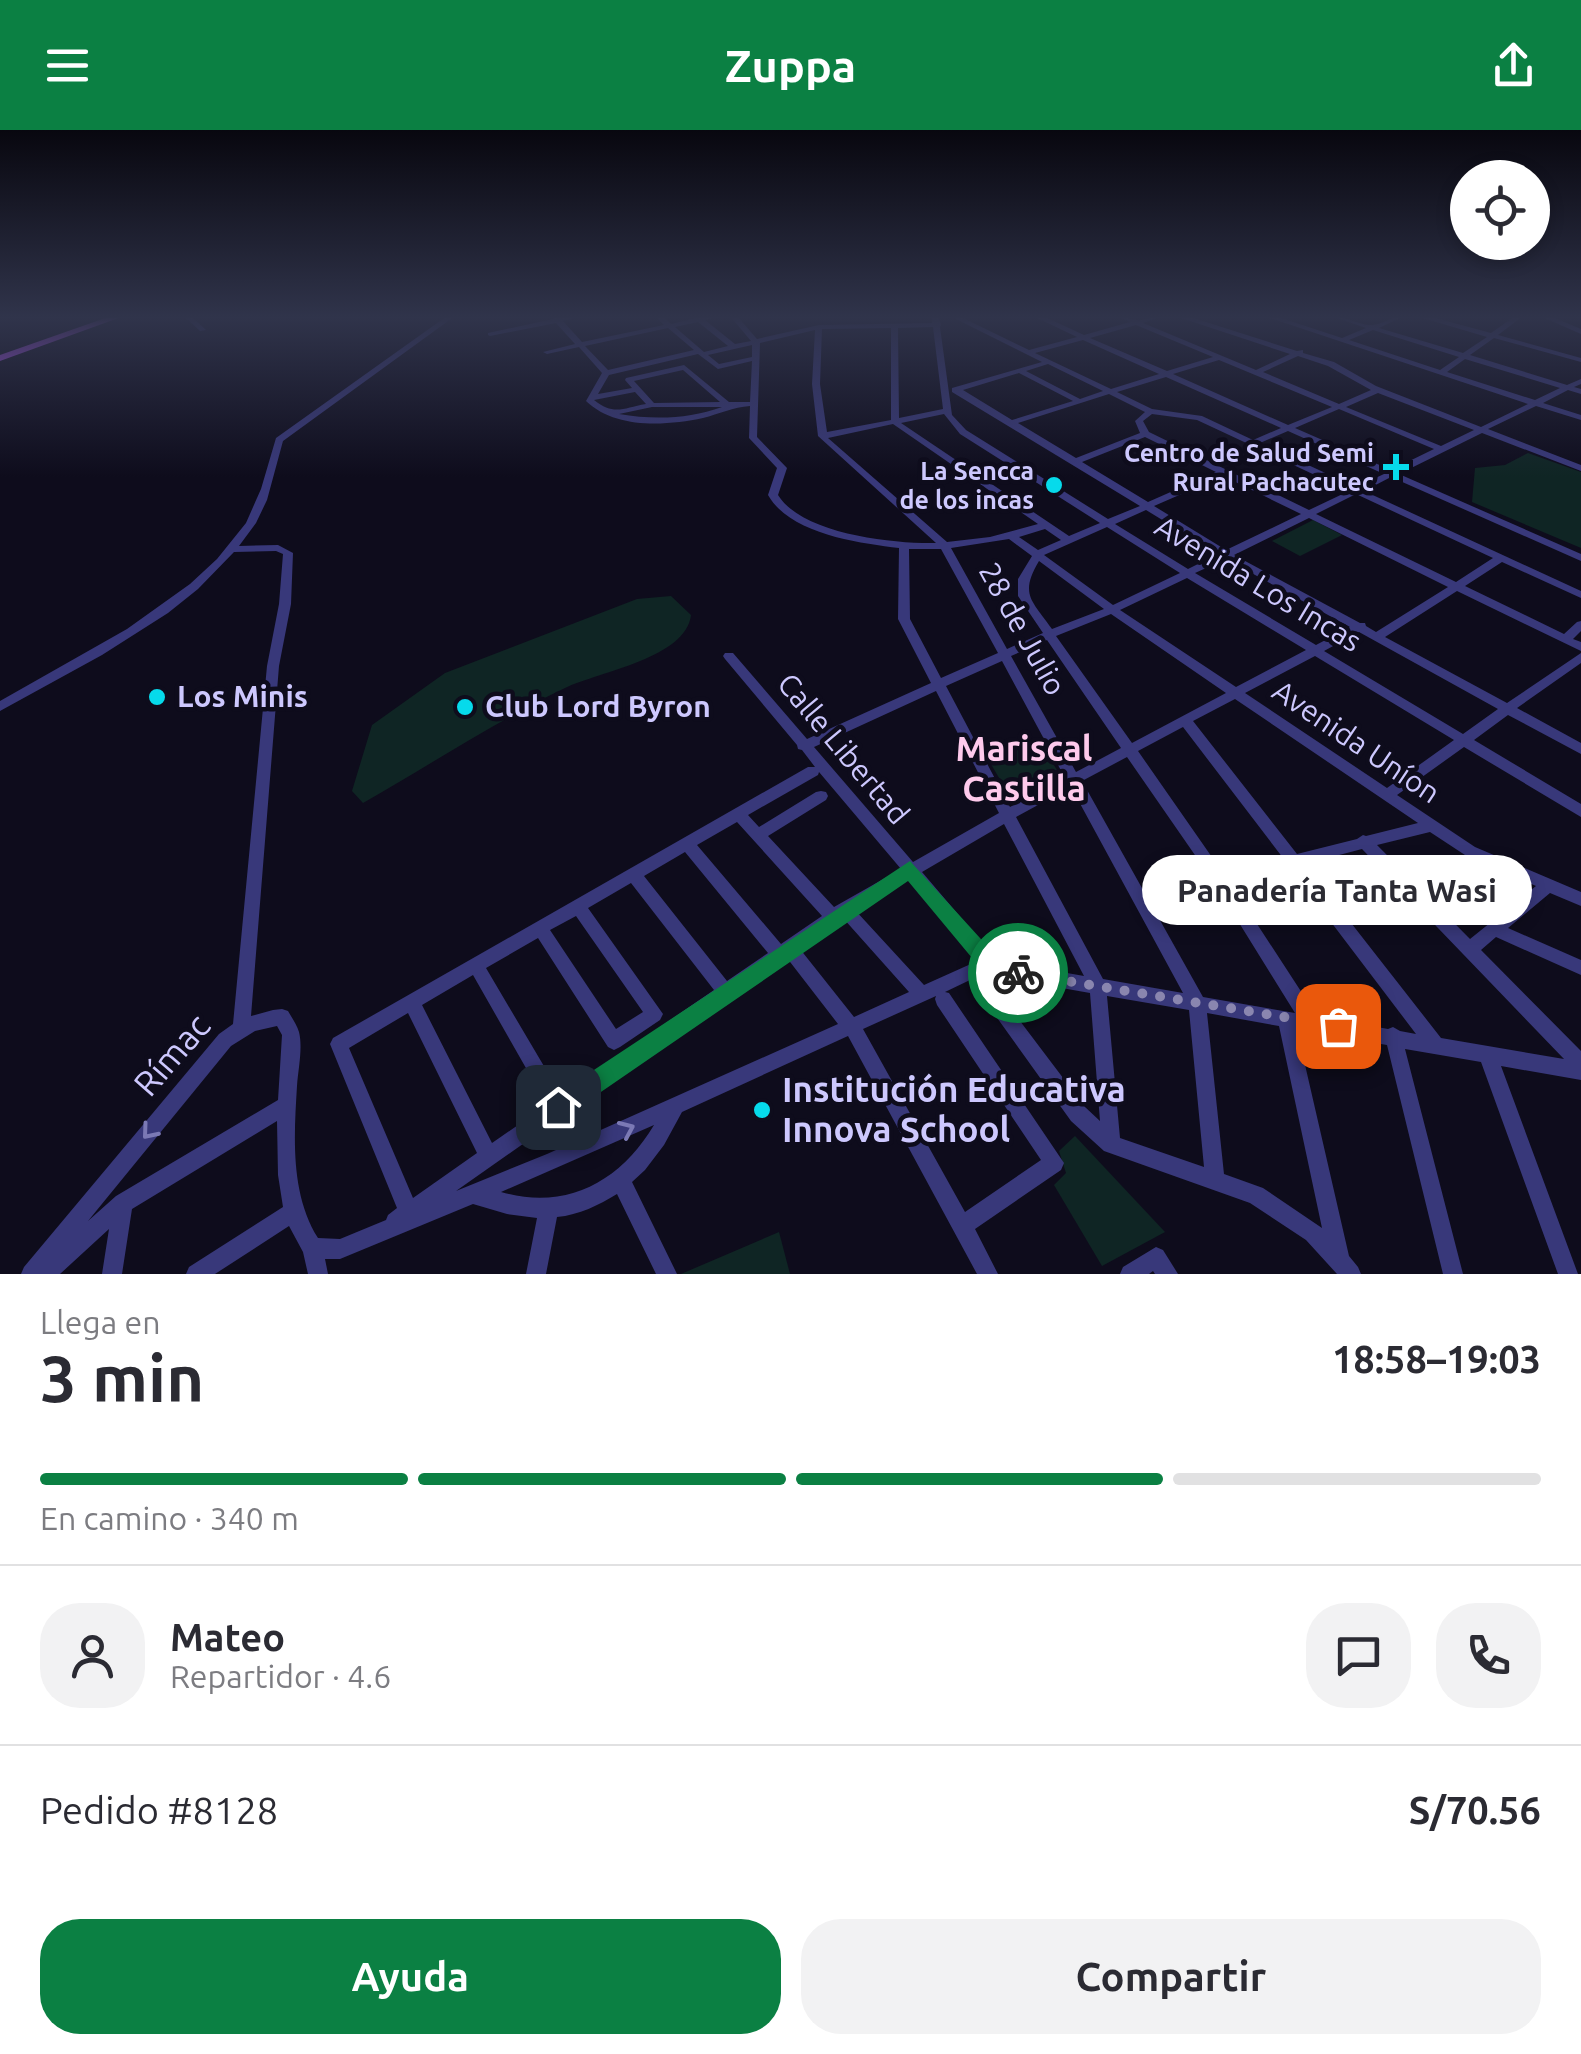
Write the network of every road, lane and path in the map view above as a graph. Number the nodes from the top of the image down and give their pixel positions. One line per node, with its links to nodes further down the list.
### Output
1 (378, 369): 65 (street)
2 (603, 369): 23 (street)
3 (623, 369): 23 (street)
4 (674, 369): 27 (street)
5 (687, 369): 36 (street)
6 (756, 369): 34 (street)
7 (763, 369): 34 (street)
8 (817, 369): 49 (street)
9 (894, 369): 44 (street)
10 (948, 369): 29 (street)
11 (1025, 369): 21 (street)
12 (1063, 369): 31 (street)
13 (1157, 369): 25 (street)
14 (1181, 369): 25 (street)
15 (1250, 369): 22 (street)
16 (1263, 369): 22 (street)
17 (1336, 369): 30 (street)
18 (1430, 369): 24 (street)
19 (1446, 369): 24 (street)
20 (1506, 369): 28 (street)
21 (1020, 371): 29 (street); 35 (street)
22 (1257, 372): 38 (street)
23 (606, 373): 33 (street)
24 (1441, 373): 39 (street)
25 (1167, 374): 31 (street); 46 (street)
26 (1581, 380): 28 (street)
27 (636, 388): 33 (street); 37 (street)
28 (1567, 388): 32 (street); 39 (street)
29 (952, 390): 40 (street); 45 (street)
30 (1378, 390): 38 (street); 47 (street)
31 (1109, 392): 35 (street); 41 (street)
32 (1581, 392)
33 (594, 397): 42 (street)
34 (756, 399): 36 (street); 63 (street)
35 (1079, 401): 45 (street)
36 (730, 404): 37 (street); 42 (street)
37 (652, 405): 42 (street)
38 (1340, 406): 46 (street); 51 (street)
39 (1537, 406): 43 (street); 47 (street)
40 (947, 411): 44 (street); 59 (street, Avenida Los Incas)
41 (1150, 411): 48 (street); 50 (street)
42 (614, 413)
43 (1581, 418)
44 (894, 422): 49 (street); 60 (street)
45 (1011, 423): 52 (street)
46 (1290, 428): 50 (street); 55 (street)
47 (1483, 432): 51 (street); 53 (street)
48 (1145, 434): 52 (street); 54 (street)
49 (822, 436): 64 (street, 28 de Julio)
50 (1252, 444): 56 (street)
51 (1445, 449): 55 (street)
52 (1075, 462): 57 (street)
53 (1581, 468)
54 (1224, 472): 57 (street); 58 (street)
55 (1391, 472): 56 (street); 69 (street)
56 (1354, 492): 58 (street); 68 (street)
57 (1147, 504): 59 (street); 67 (street)
58 (1306, 515): 67 (street); 71 (street)
59 (1108, 521): 62 (street); 70 (street, Avenida Los Incas)
60 (1046, 525): 61 (street); 62 (street)
61 (1013, 537): 64 (street); 66 (street)
62 (1068, 540): 66 (street)
63 (904, 545): 64 (street); 84 (street)
64 (944, 545): 81 (street, 28 de Julio)
65 (230, 550): 86 (street); 129 (street)
66 (1038, 554): 73 (street, Avenida Uníon); 76 (street)
67 (1227, 556): 70 (street); 75 (street)
68 (1501, 558): 71 (street); 72 (street)
69 (1581, 558)
70 (1187, 573): 73 (street); 80 (street, Avenida Los Incas)
71 (1457, 585): 77 (street); 78 (street)
72 (1581, 594)
73 (1112, 610): 76 (street); 85 (street, Avenida Uníon)
74 (1581, 625): 78 (street)
75 (1361, 626): 77 (street); 80 (street)
76 (1050, 634): 81 (street); 91 (street)
77 (1378, 636): 87 (street)
78 (1566, 639): 79 (street)
79 (1581, 646)
80 (1318, 650): 85 (street); 89 (street, Avenida Los Incas)
81 (1004, 654): 84 (street); 94 (street, 28 de Julio)
82 (729, 656): 90 (street, Calle Libertad)
83 (1581, 657): 87 (street)
84 (940, 684): 90 (street); 99 (street)
85 (1238, 691): 88 (street); 95 (street, Avenida Uníon)
86 (0, 707)
87 (1510, 710): 89 (street); 92 (street)
88 (1185, 720): 91 (street); 104 (street)
89 (1466, 740): 95 (street); 97 (street, Avenida Los Incas)
90 (803, 746): 105 (street, Calle Libertad)
91 (1130, 749): 94 (street); 107 (street)
92 (1581, 749)
93 (812, 771): 98 (street)
94 (1074, 779): 99 (street); 125 (street, 28 de Julio)
95 (1388, 794): 100 (street, Avenida Uníon)
96 (821, 796): 101 (street)
97 (1581, 811)
98 (738, 813): 101 (street); 103 (street)
99 (1008, 814): 105 (street); 120 (street)
100 (1433, 826): 102 (street); 108 (street, Avenida Uníon)
101 (758, 834): 111 (street)
102 (1363, 841): 104 (street); 114 (street)
103 (686, 843): 106 (street); 115 (street)
104 (1291, 861): 107 (street); 131 (street)
105 (910, 870): 111 (street); 118 (street, Calle Libertad)
106 (634, 874): 110 (street); 121 (street)
107 (1220, 880): 127 (street)
108 (1547, 886): 109 (street, Avenida Uníon); 113 (street)
109 (1581, 899)
110 (578, 906): 112 (street); 112 (street)
111 (839, 913): 115 (street); 122 (street)
112 (540, 928): 116 (street)
113 (1494, 929): 114 (street); 117 (street)
114 (1470, 948): 133 (street)
115 (784, 951): 121 (street); 128 (street)
116 (476, 965): 124 (street); 135 (street)
117 (1581, 968)
118 (994, 969): 119 (street); 120 (street)
119 (973, 971): 122 (street); 137 (street)
120 (1098, 987): 125 (street); 137 (street)
121 (726, 992): 135 (street)
122 (921, 993): 128 (street)
123 (943, 999): 146 (street)
124 (411, 1002): 138 (street); 145 (street)
125 (1197, 1003): 126 (street); 139 (street)
126 (1286, 1018): 127 (street); 149 (street)
127 (1310, 1022): 130 (street)
128 (851, 1024): 136 (street); 146 (street)
129 (240, 1027): 134 (street, Rímac); 150 (street, Rímac, one-way to 150)
130 (1393, 1035): 131 (street); 160 (street)
131 (1434, 1043): 132 (street)
132 (1487, 1052): 133 (street); 161 (street)
133 (1581, 1067)
134 (288, 1104): 142 (street); 144 (street)
135 (558, 1107): 138 (street)
136 (675, 1108): 140 (street); 141 (street, one-way to 136)
137 (1111, 1144): 139 (street)
138 (488, 1155): 145 (street)
139 (1215, 1181): 149 (street)
140 (622, 1183): 143 (street); 156 (street)
141 (473, 1194): 143 (street); 147 (street)
142 (124, 1203): 151 (street); 152 (street)
143 (549, 1208): 155 (street)
144 (293, 1212): 148 (street); 153 (street)
145 (408, 1212): 147 (street)
146 (962, 1226): 157 (street)
147 (372, 1239): 148 (street)
148 (312, 1248): 154 (street)
149 (1345, 1267)
150 (31, 1274)
151 (44, 1274)
152 (112, 1274)
153 (196, 1274)
154 (318, 1274)
155 (536, 1274)
156 (667, 1274)
157 (988, 1274)
158 (1130, 1274): 159 (street)
159 (1168, 1274)
160 (1453, 1274)
161 (1568, 1274)

